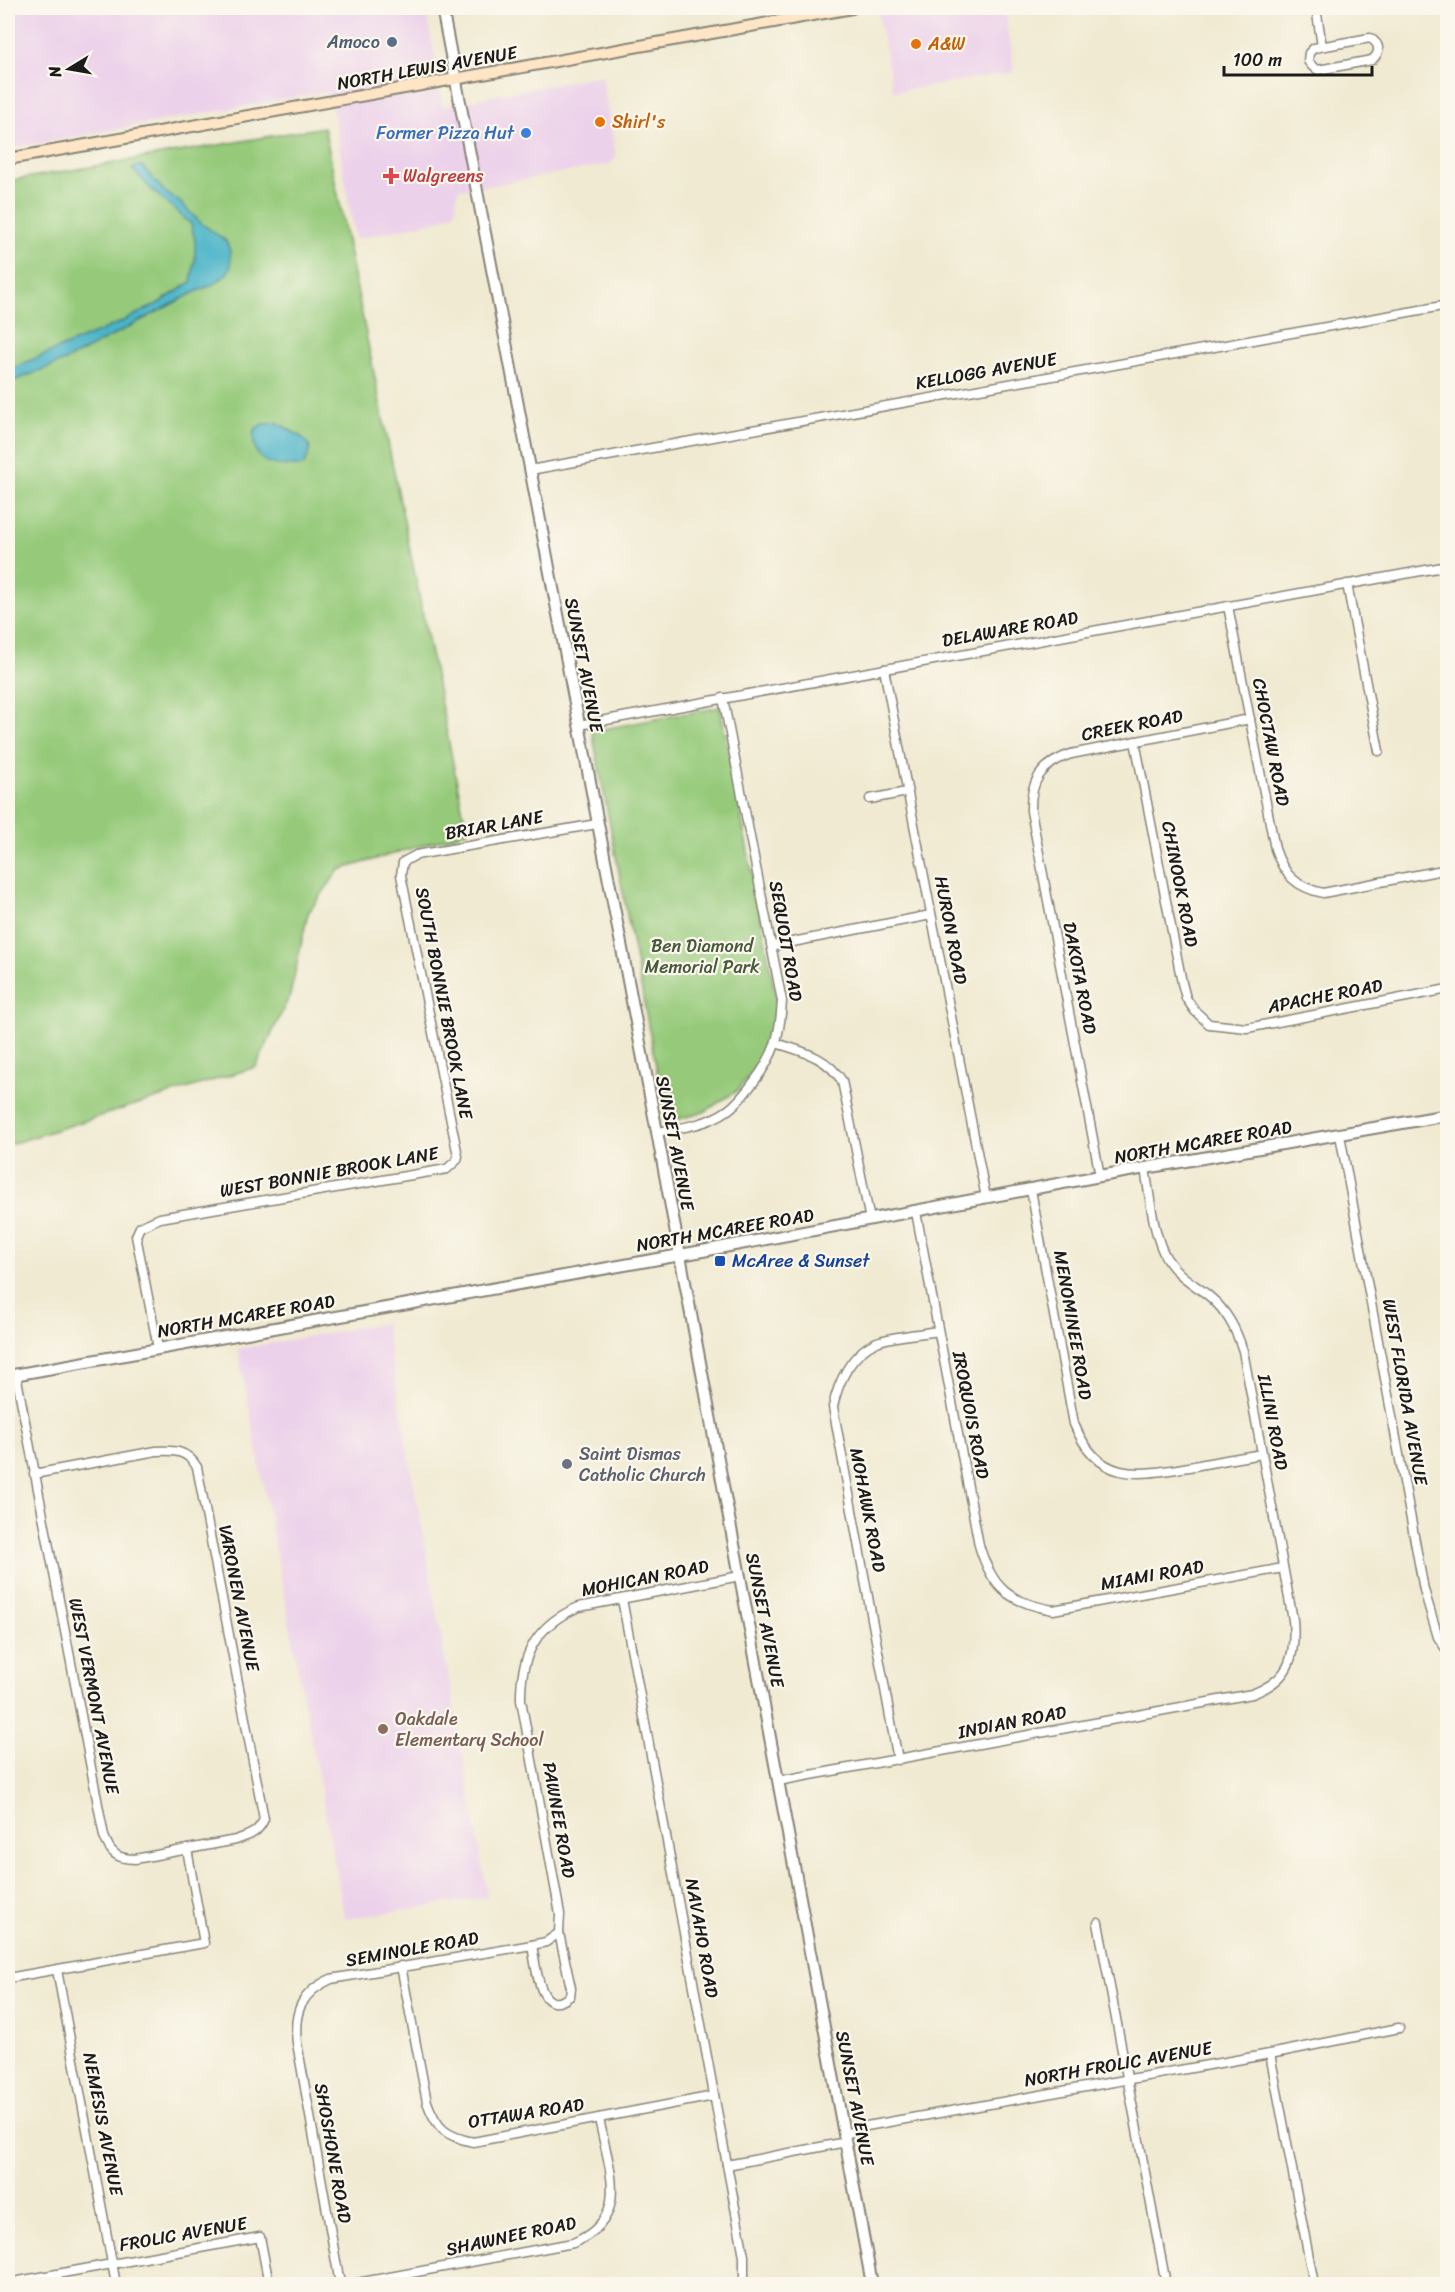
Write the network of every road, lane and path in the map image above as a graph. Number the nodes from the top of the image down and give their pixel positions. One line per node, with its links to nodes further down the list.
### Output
1 (442, 8): 5 (street, SUNSET AVENUE)
2 (852, 8): 5 (main road, NORTH LEWIS AVENUE)
3 (1316, 8): 4 (street)
4 (1322, 46): 4 (street)
5 (455, 80): 6 (main road, NORTH LEWIS AVENUE); 8 (street, SUNSET AVENUE)
6 (8, 159)
7 (1448, 305): 8 (street, KELLOGG AVENUE)
8 (530, 470): 15 (street, SUNSET AVENUE)
9 (1448, 566): 10 (street, DELAWARE ROAD)
10 (1347, 584): 11 (street, DELAWARE ROAD); 17 (street)
11 (1228, 606): 12 (street, DELAWARE ROAD); 14 (street, CHOCTAW ROAD)
12 (884, 669): 13 (street, DELAWARE ROAD); 19 (street, HURON ROAD)
13 (723, 698): 15 (street, DELAWARE ROAD); 25 (street, SEQUOIT ROAD)
14 (1250, 719): 16 (street, CREEK ROAD); 23 (street, CHOCTAW ROAD)
15 (579, 725): 21 (street, SUNSET AVENUE)
16 (1135, 741): 18 (street, CREEK ROAD); 27 (street, CHINOOK ROAD)
17 (1378, 751)
18 (1032, 786): 34 (street, DAKOTA ROAD)
19 (907, 792): 20 (street); 24 (street, HURON ROAD)
20 (870, 800)
21 (597, 824): 22 (street, BRIAR LANE); 30 (street, SUNSET AVENUE)
22 (401, 867): 32 (street, SOUTH BONNIE BROOK LANE)
23 (1448, 869)
24 (931, 915): 25 (street); 36 (street, HURON ROAD)
25 (772, 946): 28 (street, SEQUOIT ROAD)
26 (1448, 989): 27 (street, APACHE ROAD)
27 (1209, 1024)
28 (776, 1043): 30 (street, SEQUOIT ROAD); 38 (street)
29 (1448, 1115): 31 (street, NORTH MCAREE ROAD)
30 (657, 1132): 39 (street, SUNSET AVENUE)
31 (1340, 1135): 33 (street, NORTH MCAREE ROAD); 50 (street, WEST FLORIDA AVENUE)
32 (456, 1145): 41 (street, WEST BONNIE BROOK LANE)
33 (1145, 1169): 34 (street, NORTH MCAREE ROAD); 43 (street, ILLINI ROAD)
34 (1100, 1176): 35 (street, NORTH MCAREE ROAD)
35 (1031, 1190): 36 (street, NORTH MCAREE ROAD); 43 (street, MENOMINEE ROAD)
36 (986, 1198): 37 (street, NORTH MCAREE ROAD)
37 (916, 1212): 38 (street, NORTH MCAREE ROAD); 40 (street, IROQUOIS ROAD)
38 (870, 1220): 39 (street, NORTH MCAREE ROAD)
39 (679, 1255): 41 (street, NORTH MCAREE ROAD); 46 (street, SUNSET AVENUE)
40 (938, 1331): 48 (street, IROQUOIS ROAD); 52 (street, MOHAWK ROAD)
41 (159, 1348): 42 (street, NORTH MCAREE ROAD)
42 (12, 1375): 44 (street, WEST VERMONT AVENUE)
43 (1262, 1454): 45 (street, ILLINI ROAD)
44 (34, 1474): 54 (street, WEST VERMONT AVENUE); 54 (street, VARONEN AVENUE)
45 (1283, 1568): 48 (street, MIAMI ROAD); 51 (street, ILLINI ROAD)
46 (740, 1576): 47 (street, MOHICAN ROAD); 53 (street, SUNSET AVENUE)
47 (622, 1599): 49 (street, MOHICAN ROAD); 65 (street, NAVAHO ROAD)
48 (1027, 1605)
49 (533, 1643): 56 (street, PAWNEE ROAD)
50 (1448, 1652)
51 (1252, 1694): 52 (street, INDIAN ROAD)
52 (898, 1760): 53 (street, INDIAN ROAD)
53 (778, 1781): 67 (street, SUNSET AVENUE)
54 (187, 1849): 59 (street)
55 (1098, 1923): 64 (street)
56 (559, 1934): 57 (street, SEMINOLE ROAD); 57 (street, PAWNEE ROAD)
57 (532, 1945): 58 (street, SEMINOLE ROAD)
58 (401, 1966): 61 (street, SEMINOLE ROAD); 66 (street, OTTAWA ROAD)
59 (57, 1970): 60 (street); 69 (street, NEMESIS AVENUE)
60 (8, 1978)
61 (295, 2027): 73 (street, SHOSHONE ROAD)
62 (1399, 2028): 63 (street, NORTH FROLIC AVENUE)
63 (1270, 2054): 64 (street, NORTH FROLIC AVENUE); 78 (street)
64 (1128, 2078): 67 (street, NORTH FROLIC AVENUE); 77 (street)
65 (714, 2096): 66 (street, OTTAWA ROAD); 68 (street, NAVAHO ROAD)
66 (599, 2118): 74 (street, SHAWNEE ROAD)
67 (846, 2138): 68 (street, NORTH FROLIC AVENUE); 76 (street, SUNSET AVENUE)
68 (727, 2165): 75 (street, NAVAHO ROAD)
69 (112, 2264): 70 (street); 71 (street, NEMESIS AVENUE); 72 (street, FROLIC AVENUE)
70 (8, 2283)
71 (116, 2284)
72 (269, 2284)
73 (340, 2284)
74 (352, 2284)
75 (744, 2284)
76 (872, 2284)
77 (1166, 2284)
78 (1314, 2284)

